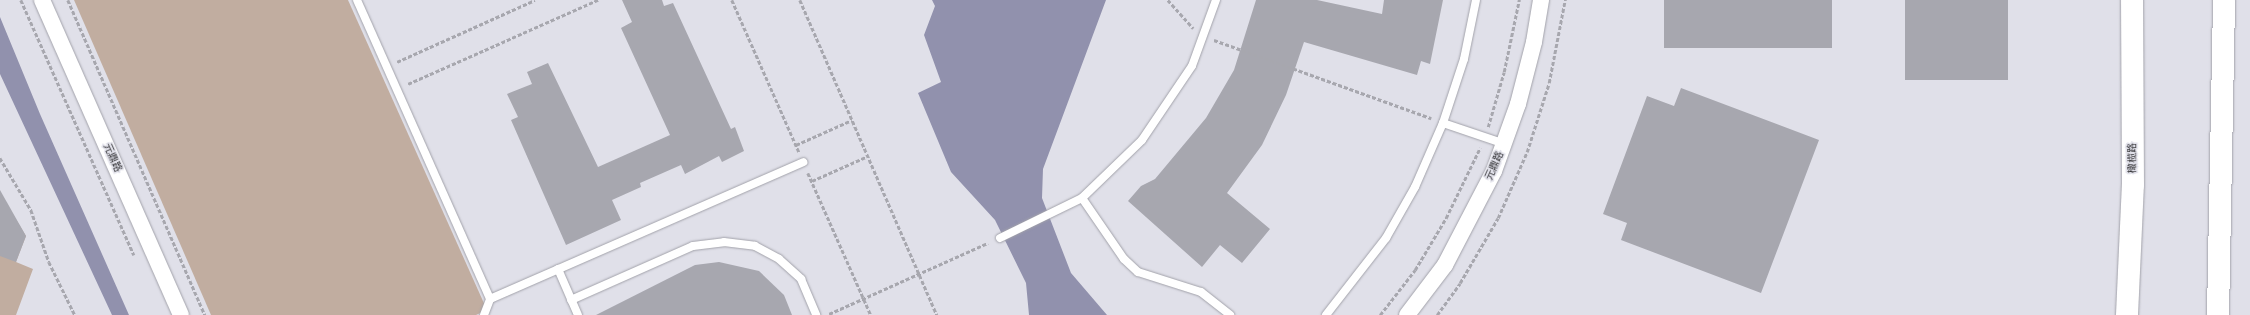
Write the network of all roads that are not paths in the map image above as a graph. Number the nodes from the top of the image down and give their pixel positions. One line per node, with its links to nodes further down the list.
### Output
1 (42, 0): 16 (street, 元鼎路)
2 (357, 0): 14 (lane)
3 (1216, 0): 11 (lane)
4 (1476, 0): 8 (lane)
5 (1541, 0): 9 (street, 元鼎路)
6 (2132, 0): 23 (main road, 橄榄路)
7 (2224, 0): 24 (main road)
8 (1443, 123): 9 (lane); 21 (lane)
9 (1505, 144): 22 (street, 元鼎路)
10 (803, 162): 13 (lane)
11 (1082, 198): 12 (lane); 20 (lane)
12 (1000, 238)
13 (558, 270): 14 (lane); 15 (lane)
14 (490, 299): 17 (lane)
15 (571, 300): 18 (lane); 19 (lane)
16 (181, 315)
17 (484, 315)
18 (578, 315)
19 (816, 315)
20 (1230, 315)
21 (1326, 315)
22 (1407, 315)
23 (2127, 315)
24 (2218, 315)

